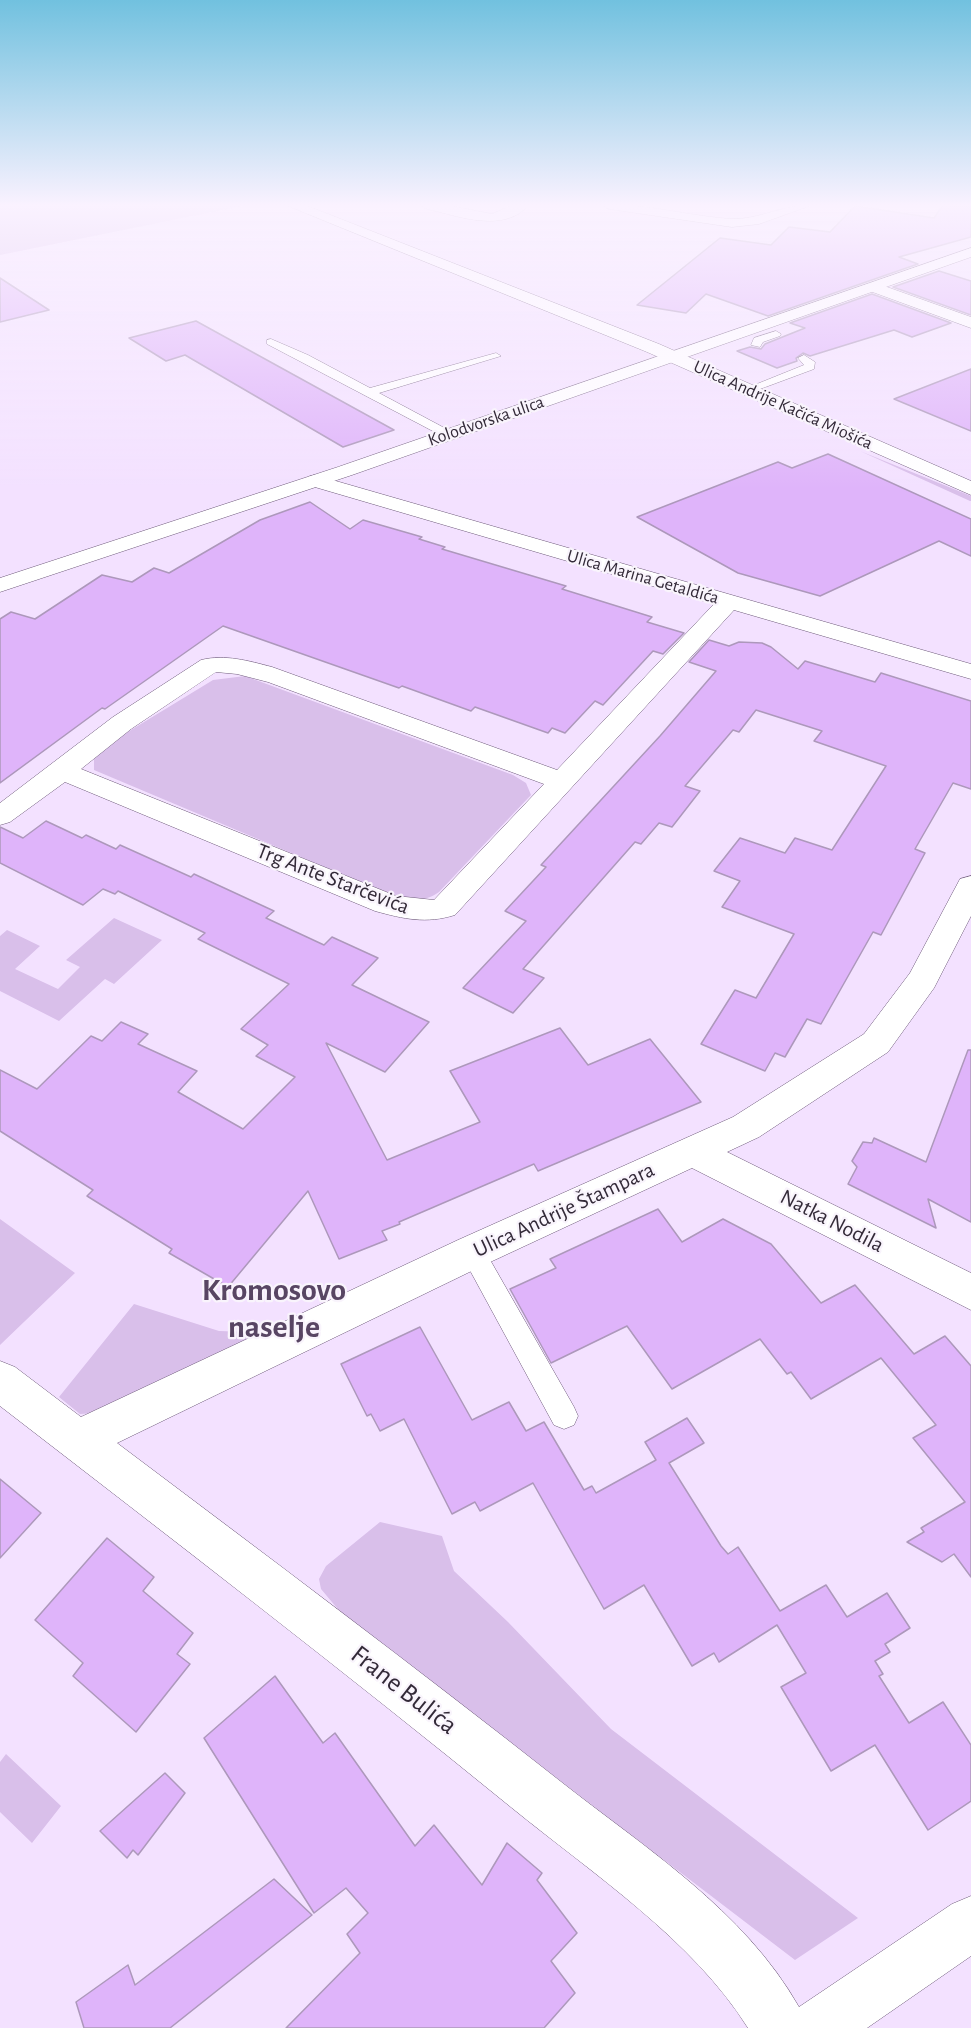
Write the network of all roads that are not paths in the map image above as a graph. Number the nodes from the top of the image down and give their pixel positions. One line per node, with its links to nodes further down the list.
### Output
1 (530, 300): 7 (street, Ulica Andrije Kačića Miošića)
2 (846, 300): 7 (street, Kolodvorska ulica)
3 (907, 300): 4 (street)
4 (971, 323)
5 (272, 342): 10 (lane)
6 (496, 356): 10 (lane)
7 (671, 356): 9 (street, Ulica Andrije Kačića Miošića); 11 (street, Kolodvorska ulica)
8 (799, 364): 9 (lane)
9 (748, 390): 13 (street, Ulica Andrije Kačića Miošića)
10 (369, 392): 11 (lane)
11 (448, 435): 12 (street, Kolodvorska ulica)
12 (315, 481): 14 (street, Kolodvorska ulica); 15 (street, Ulica Marina Getaldića)
13 (971, 489)
14 (0, 585)
15 (729, 602): 16 (street, Ulica Marina Getaldića); 18 (street, Trg Ante Starčevića)
16 (971, 672)
17 (62, 771): 18 (street); 18 (street, Trg Ante Starčevića); 19 (street)
18 (564, 782)
19 (0, 816)
20 (971, 886): 21 (street, Ulica Andrije Štampara)
21 (692, 1151): 22 (street, Ulica Andrije Štampara); 23 (street, Natka Nodila)
22 (472, 1251): 25 (lane); 26 (street, Ulica Andrije Štampara)
23 (971, 1292)
24 (0, 1382): 26 (street, Frane Bulića)
25 (564, 1416)
26 (76, 1441): 28 (street, Frane Bulića)
27 (971, 1923): 29 (street)
28 (779, 2028)
29 (817, 2028)

